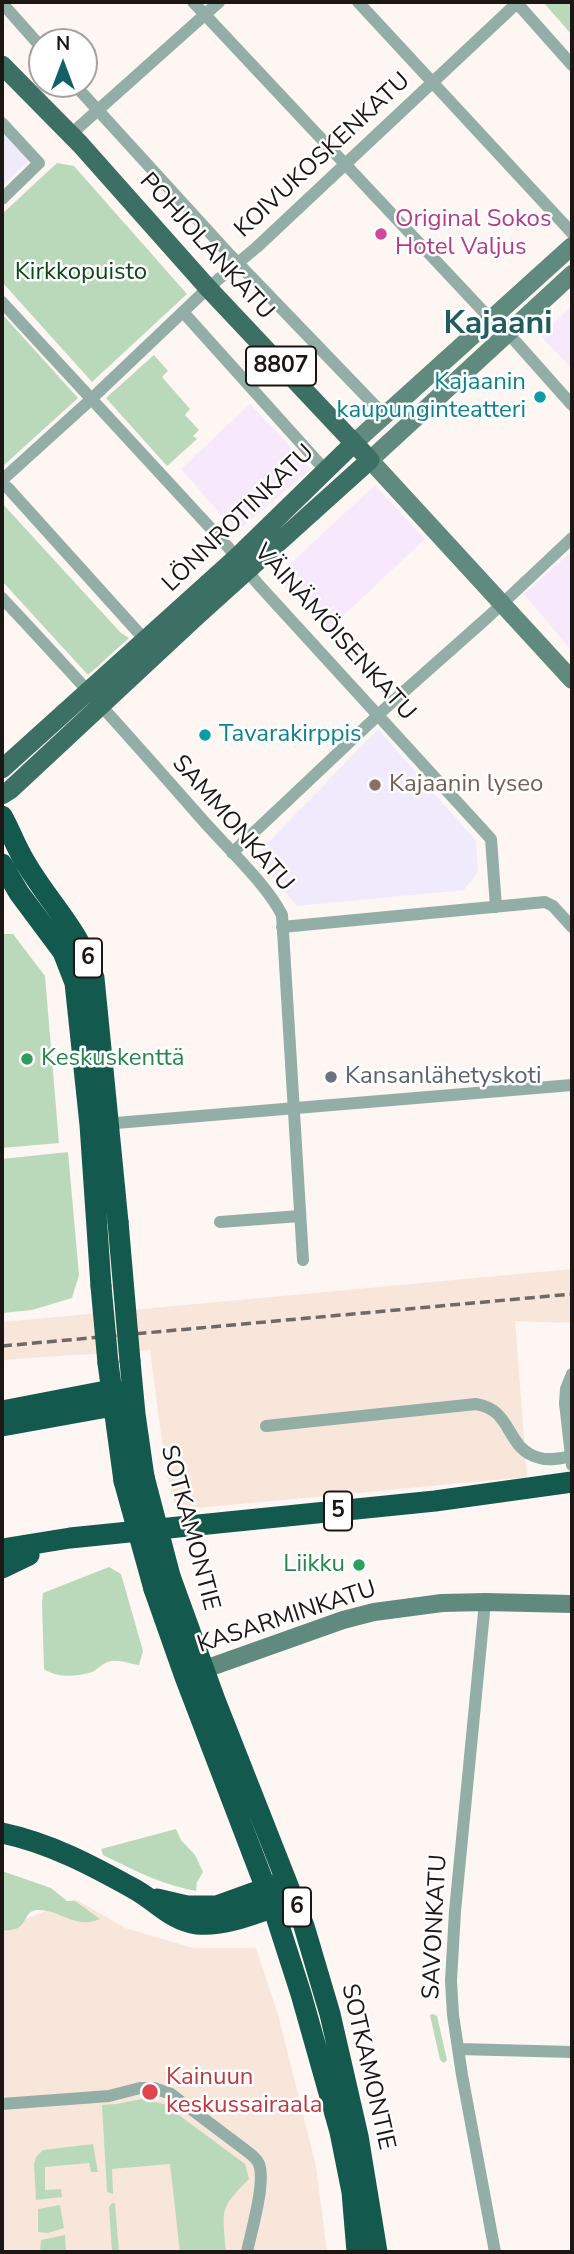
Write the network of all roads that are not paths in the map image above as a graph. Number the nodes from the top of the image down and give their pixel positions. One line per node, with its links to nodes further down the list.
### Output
1 (194, 2): 6 (street)
2 (219, 2): 6 (street)
3 (358, 2): 10 (street)
4 (517, 2): 9 (street); 10 (street, KOIVUKOSKENKATU)
5 (2, 3): 7 (street)
6 (205, 13): 12 (street); 15 (street)
7 (28, 32)
8 (2, 65): 14 (main road, POHJOLANKATU / 8807)
9 (572, 65)
10 (433, 82): 15 (street, KOIVUKOSKENKATU); 17 (street)
11 (86, 98): 12 (street, POHJOLANKATU)
12 (97, 110): 14 (street); 19 (street, POHJOLANKATU)
13 (2, 123): 16 (street)
14 (70, 135): 21 (main road, POHJOLANKATU / 8807)
15 (346, 163): 19 (street, KOIVUKOSKENKATU); 24 (street)
16 (2, 199)
17 (572, 233)
18 (572, 246): 24 (street, LÖNNROTINKATU)
19 (238, 262): 21 (street, KOIVUKOSKENKATU); 28 (street, POHJOLANKATU)
20 (572, 274): 25 (street, LÖNNROTINKATU)
21 (208, 288): 23 (street, KOIVUKOSKENKATU); 29 (main road, POHJOLANKATU / 8807)
22 (2, 302): 26 (street, VÄINÄMÖISENKATU)
23 (183, 312): 26 (street, KOIVUKOSKENKATU); 31 (street)
24 (492, 318): 25 (street); 28 (street, LÖNNROTINKATU)
25 (506, 333): 27 (street); 30 (street, LÖNNROTINKATU)
26 (92, 398): 32 (street, KOIVUKOSKENKATU); 34 (street, VÄINÄMÖISENKATU)
27 (572, 405)
28 (384, 415): 29 (street, LÖNNROTINKATU)
29 (354, 443): 30 (main road, POHJOLANKATU / 8807); 31 (main road, LÖNNROTINKATU)
30 (370, 460): 34 (main road, LÖNNROTINKATU); 36 (street, POHJOLANKATU)
31 (326, 471): 34 (main road, LÖNNROTINKATU)
32 (2, 482): 37 (street)
33 (572, 538): 36 (street)
34 (243, 564): 37 (main road, LÖNNROTINKATU); 40 (main road, LÖNNROTINKATU); 41 (street, VÄINÄMÖISENKATU)
35 (2, 598): 39 (street, SAMMONKATU)
36 (502, 603): 38 (street, POHJOLANKATU); 41 (street)
37 (146, 641): 39 (main road, LÖNNROTINKATU)
38 (572, 680)
39 (87, 690): 40 (street, SAMMONKATU); 42 (main road, LÖNNROTINKATU)
40 (100, 706): 43 (main road, LÖNNROTINKATU); 45 (street, SAMMONKATU)
41 (379, 715): 45 (street); 47 (street, VÄINÄMÖISENKATU)
42 (2, 769)
43 (2, 795)
44 (2, 816): 52 (highway, SOTKAMONTIE / 6)
45 (232, 853): 48 (street, SAMMONKATU)
46 (2, 864): 52 (highway, SOTKAMONTIE / 6)
47 (496, 908): 48 (street); 49 (street)
48 (282, 927): 51 (street, SAMMONKATU)
49 (572, 927)
50 (572, 1085): 51 (street)
51 (293, 1108): 52 (street); 53 (street, SAMMONKATU)
52 (99, 1124): 57 (highway, SOTKAMONTIE / 6, bridge); 57 (highway, SOTKAMONTIE / 6, bridge)
53 (300, 1216): 54 (street); 55 (street, SAMMONKATU)
54 (220, 1222)
55 (303, 1260)
56 (572, 1374): 62 (street, bridge)
57 (119, 1396): 58 (highway); 59 (highway); 69 (highway, SOTKAMONTIE / 6, bridge)
58 (2, 1411)
59 (2, 1426)
60 (267, 1426): 61 (street)
61 (572, 1457)
62 (572, 1465)
63 (572, 1482): 64 (highway, 5)
64 (13, 1548): 65 (highway, 5); 66 (highway)
65 (2, 1560)
66 (2, 1567)
67 (485, 1602): 68 (street, KASARMINKATU); 69 (street, KASARMINKATU); 73 (street, SAVONKATU)
68 (572, 1604)
69 (195, 1673): 71 (highway, SOTKAMONTIE / 6); 72 (highway, SOTKAMONTIE / 6)
70 (2, 1833): 72 (highway)
71 (291, 1890): 72 (highway); 78 (highway, SOTKAMONTIE / 6)
72 (270, 1897): 77 (highway, SOTKAMONTIE / 6)
73 (459, 2049): 74 (street); 79 (street, SAVONKATU)
74 (572, 2052)
75 (2, 2104): 76 (street)
76 (247, 2252)
77 (357, 2252)
78 (377, 2252)
79 (495, 2252)

